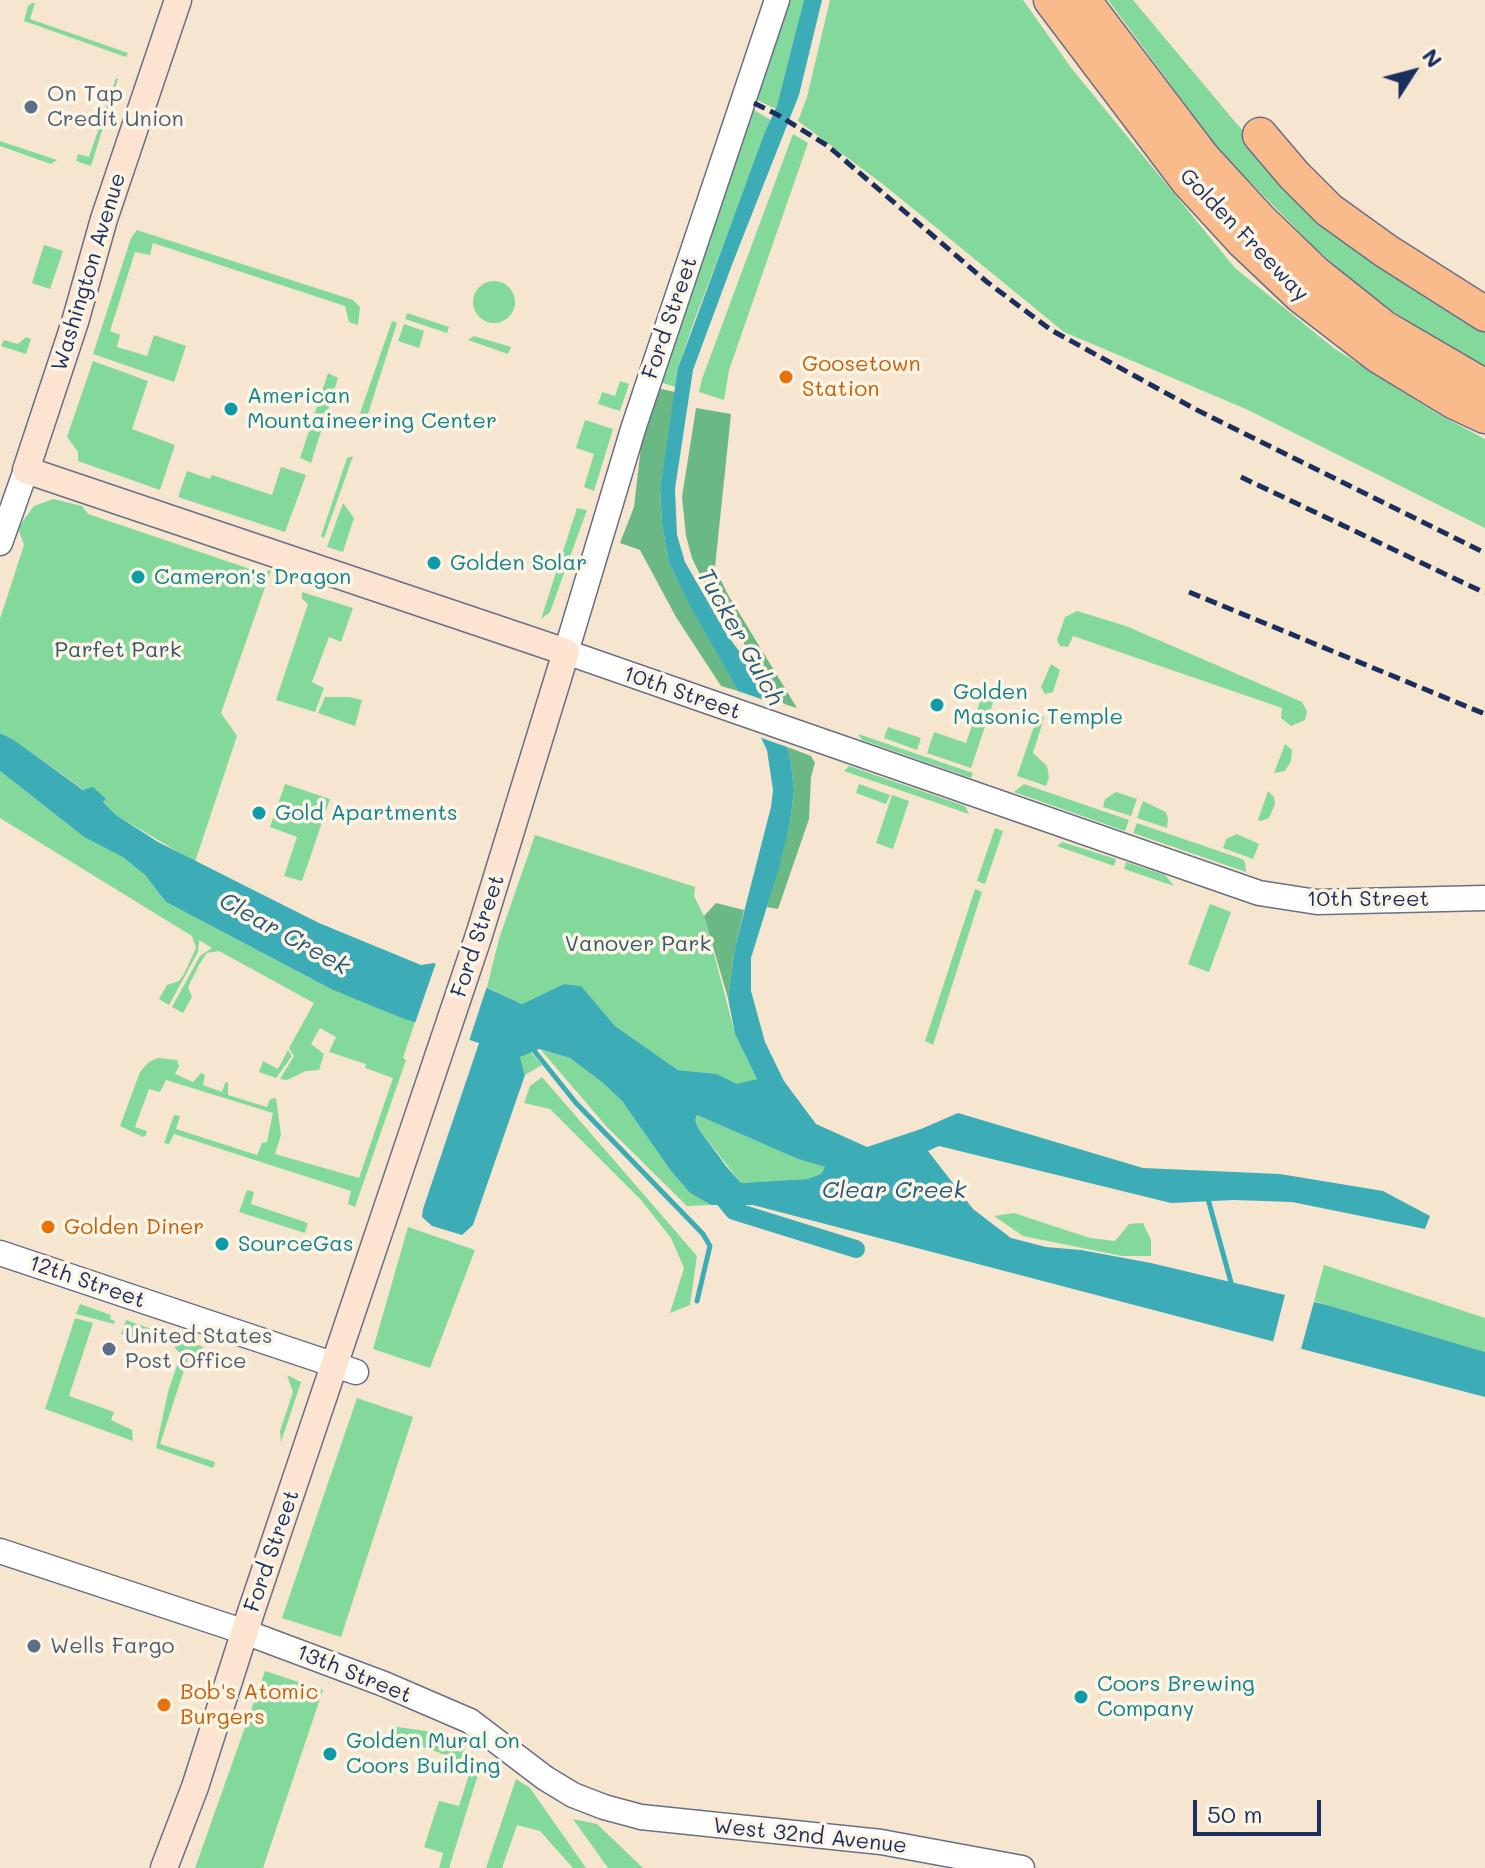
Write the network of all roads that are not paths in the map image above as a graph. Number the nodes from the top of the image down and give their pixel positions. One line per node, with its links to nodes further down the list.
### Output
1 (178, 0): 9 (main road, Washington Avenue)
2 (777, 0): 11 (street, Ford Street)
3 (1051, 0): 8 (highway, Golden Freeway)
4 (1083, 0): 7 (highway, Golden Freeway)
5 (1260, 135): 6 (highway)
6 (1485, 314)
7 (1485, 387)
8 (1485, 416)
9 (26, 470): 10 (street, Washington Avenue); 11 (main road, 10th Street)
10 (0, 543)
11 (566, 652): 12 (street, 10th Street); 14 (main road, Ford Street)
12 (1485, 898)
13 (0, 1253): 14 (street, 12th Street)
14 (345, 1369): 16 (main road, Ford Street)
15 (0, 1551): 16 (street, 13th Street)
16 (245, 1632): 17 (street, 13th Street); 18 (main road, Ford Street)
17 (692, 1824): 19 (street, West 32nd Avenue)
18 (162, 1866)
19 (1022, 1868)

